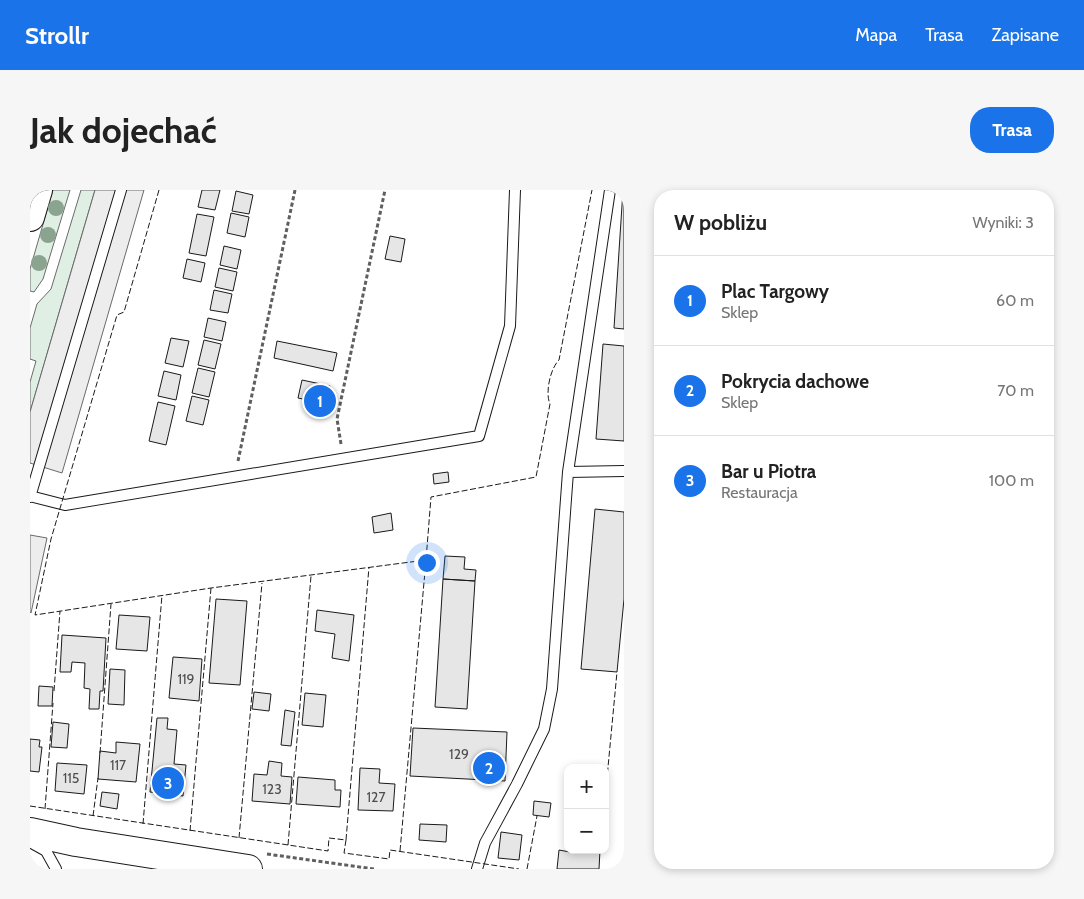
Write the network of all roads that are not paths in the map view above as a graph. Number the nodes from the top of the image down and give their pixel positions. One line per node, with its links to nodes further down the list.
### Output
1 (38, 190): 5 (street)
2 (121, 190): 8 (lane)
3 (516, 190): 8 (lane)
4 (610, 190): 7 (lane)
5 (30, 217)
6 (624, 471): 7 (lane)
7 (568, 472): 14 (lane)
8 (30, 496)
9 (30, 832): 11 (street)
10 (30, 841): 11 (street); 12 (lane)
11 (76, 842): 13 (street)
12 (56, 869)
13 (248, 869)
14 (477, 869)

